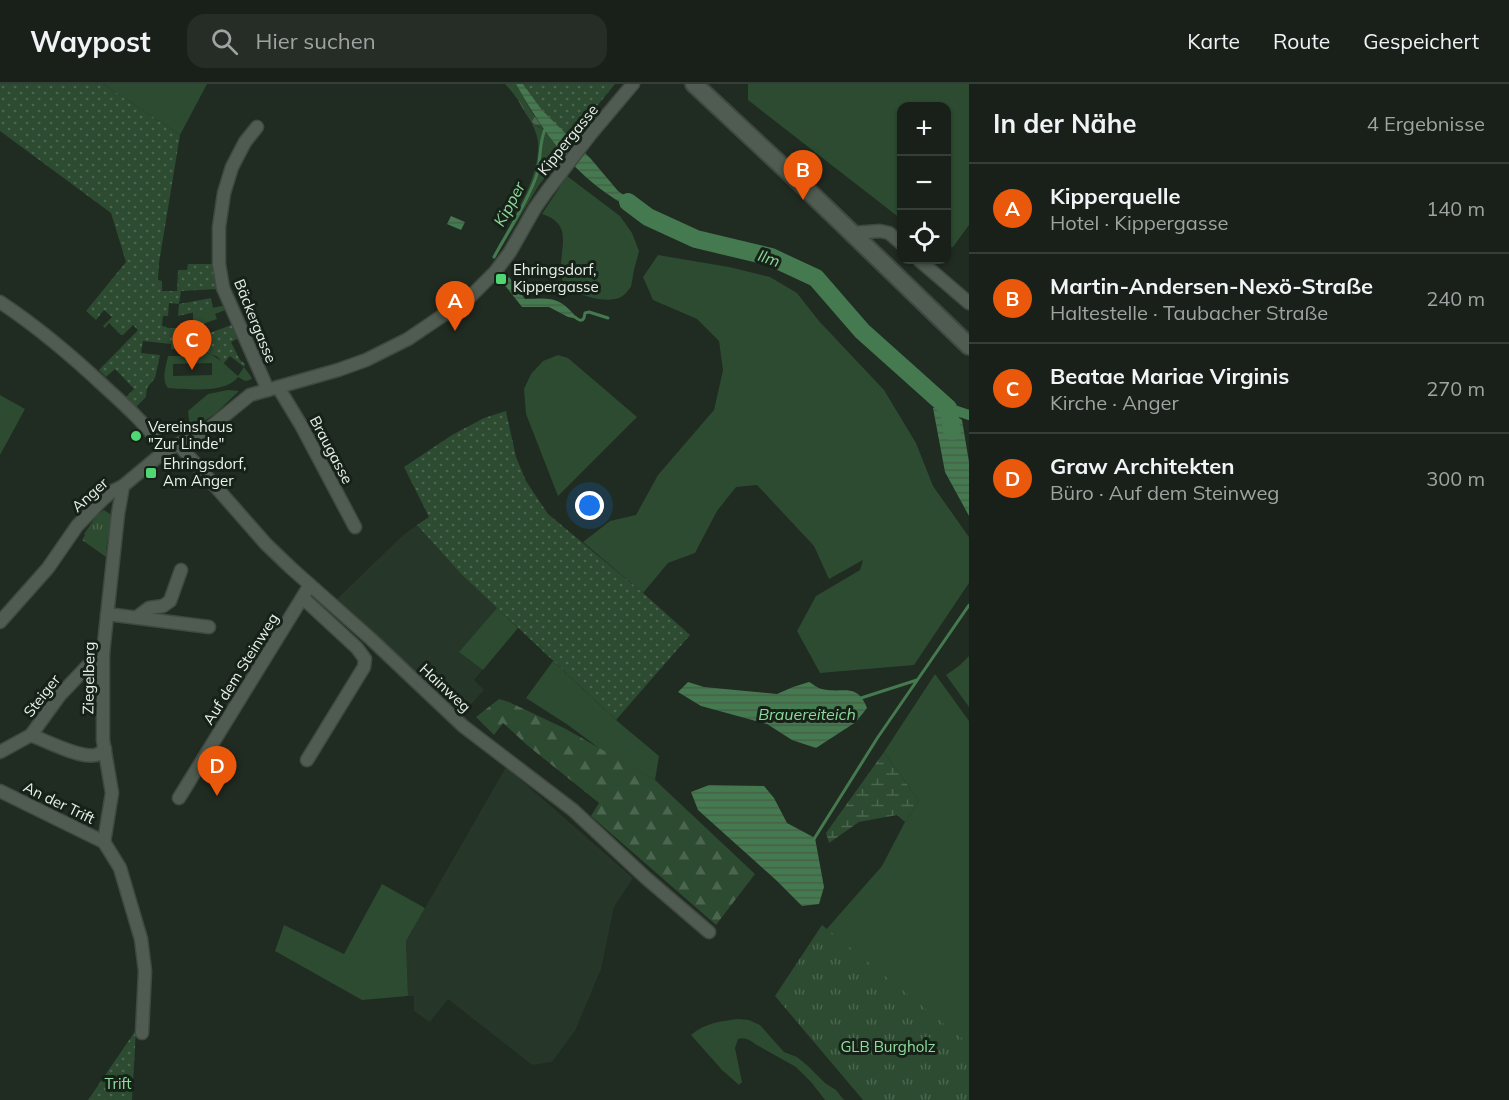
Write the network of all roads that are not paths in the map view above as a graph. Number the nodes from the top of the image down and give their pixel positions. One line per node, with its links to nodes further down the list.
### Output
1 (633, 84): 10 (street, Kippergasse)
2 (694, 84): 4 (street)
3 (257, 127): 10 (street, Bäckergasse)
4 (852, 233): 5 (street); 9 (street)
5 (897, 240)
6 (924, 264): 8 (street)
7 (0, 302): 12 (street)
8 (969, 303)
9 (969, 346)
10 (273, 388): 11 (street, Anger); 15 (street, Braugasse)
11 (179, 445): 12 (street, Anger); 17 (street, Hainweg)
12 (165, 451): 13 (street, Anger)
13 (123, 486): 14 (street, Anger); 21 (street, Anger)
14 (118, 514): 19 (street, Ziegelberg)
15 (355, 527)
16 (181, 570): 20 (street)
17 (310, 585): 18 (street, Auf dem Steinweg); 31 (street, Hainweg)
18 (303, 598): 27 (street); 29 (street, Auf dem Steinweg)
19 (107, 614): 20 (street); 23 (street, Ziegelberg)
20 (137, 617): 22 (street)
21 (0, 622)
22 (209, 627)
23 (103, 653): 24 (street, Steiger); 25 (street, Ziegelberg)
24 (31, 735): 25 (street); 26 (street, Steiger)
25 (105, 749): 30 (street, Ziegelberg)
26 (0, 752)
27 (307, 760)
28 (0, 791): 30 (street, An der Trift)
29 (179, 798)
30 (104, 842): 32 (street)
31 (709, 932)
32 (141, 1033)

